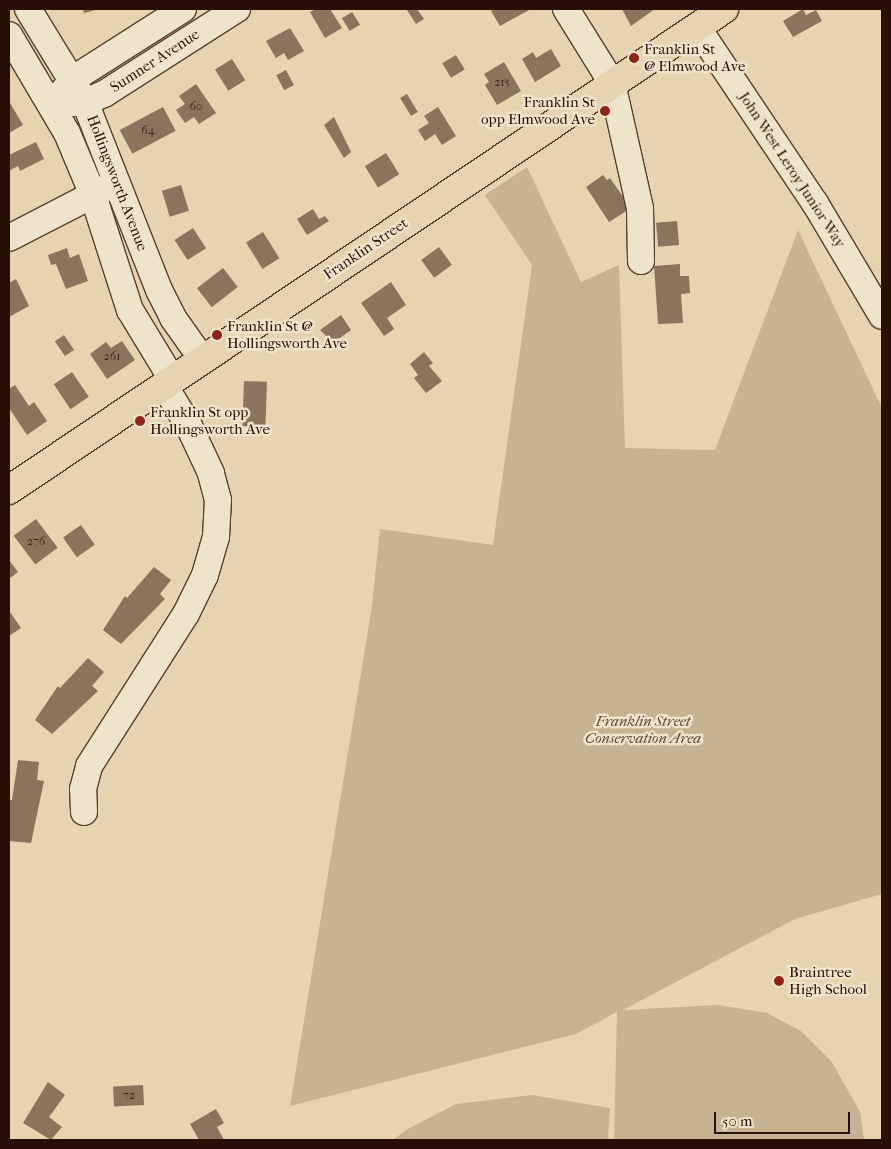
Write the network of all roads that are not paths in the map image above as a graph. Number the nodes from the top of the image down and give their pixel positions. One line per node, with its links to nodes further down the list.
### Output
1 (28, 9): 8 (street, Hollingsworth Avenue)
2 (183, 9): 8 (street, Sumner Avenue)
3 (237, 9): 10 (street, Sumner Avenue)
4 (566, 9): 9 (street)
5 (724, 9): 6 (main road, Franklin Street)
6 (697, 27): 9 (main road, Franklin Street); 16 (street, John West Leroy Junior Way)
7 (9, 36): 11 (street, Hollingsworth Avenue)
8 (73, 79): 10 (street, Hollingsworth Avenue); 11 (street, Sumner Avenue)
9 (612, 83): 15 (street); 17 (main road, Franklin Street)
10 (85, 102): 11 (street, Sumner Avenue); 12 (street, Hollingsworth Avenue)
11 (52, 105): 13 (street, Hollingsworth Avenue)
12 (118, 183): 13 (street); 17 (street, Hollingsworth Avenue)
13 (93, 195): 14 (street); 18 (street, Hollingsworth Avenue)
14 (9, 238)
15 (641, 261)
16 (882, 316)
17 (202, 359): 18 (main road, Franklin Street)
18 (168, 382): 19 (main road, Franklin Street); 20 (street, Hollingsworth Avenue)
19 (9, 490)
20 (84, 812)

